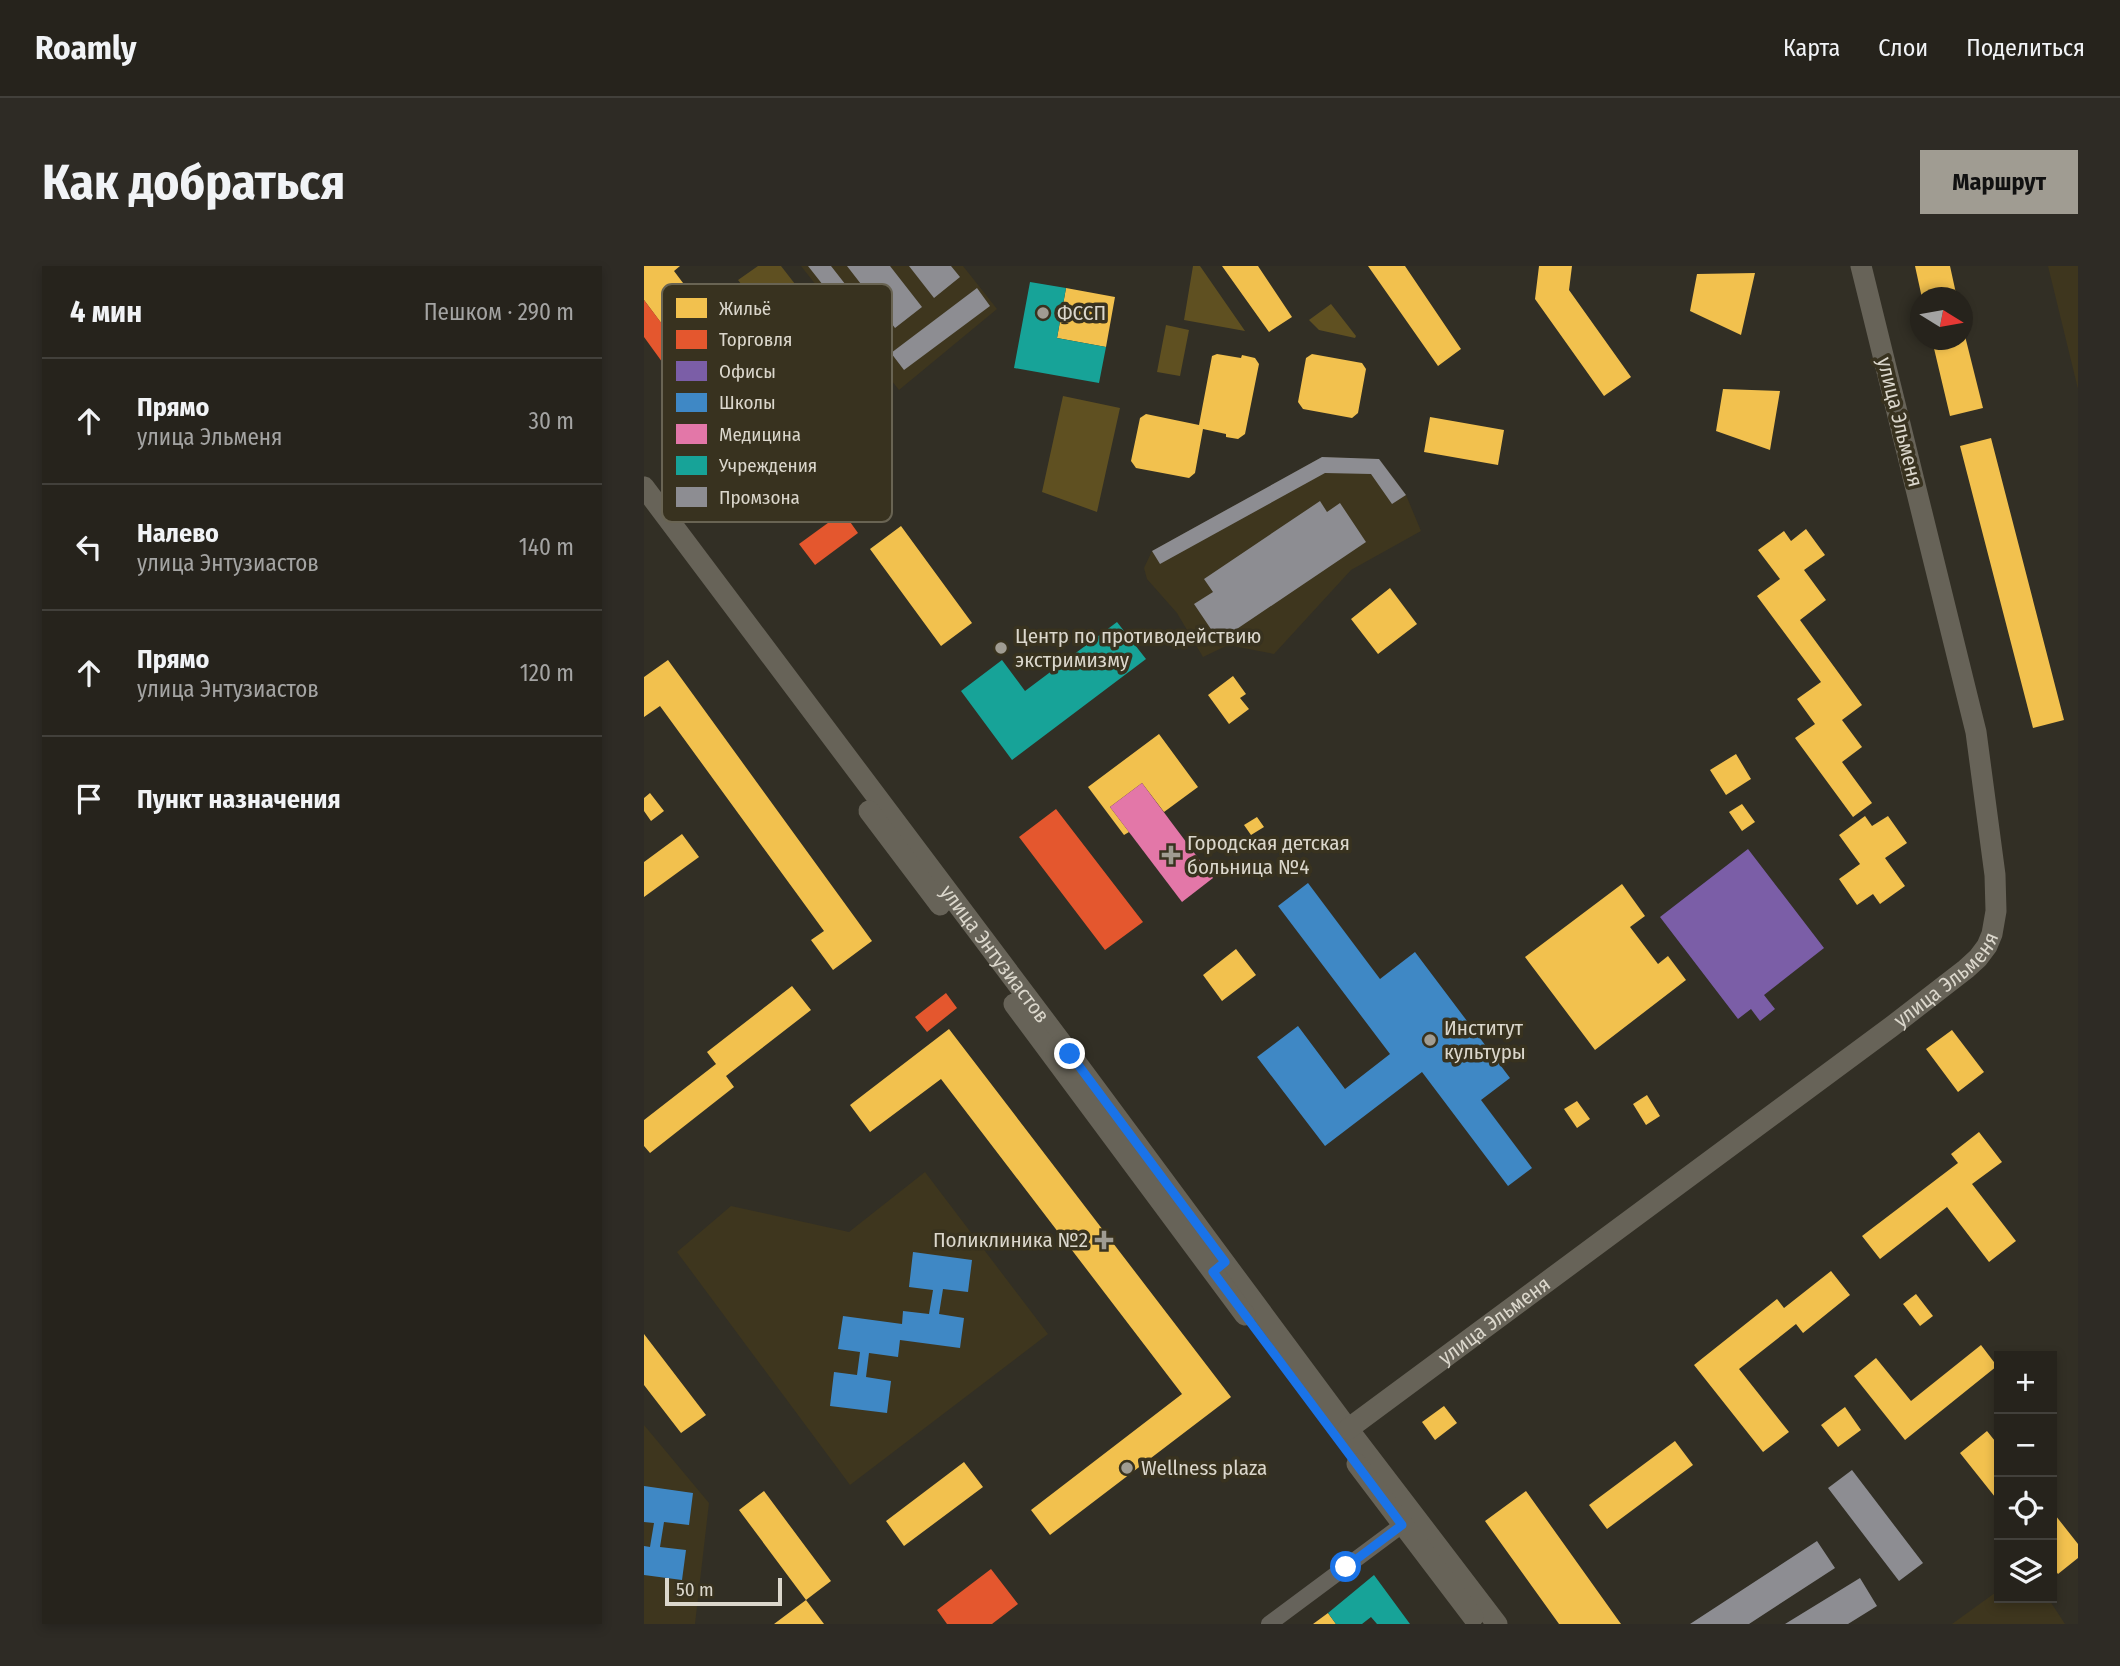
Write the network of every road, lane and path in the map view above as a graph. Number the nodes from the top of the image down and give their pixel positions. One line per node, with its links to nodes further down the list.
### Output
1 (1861, 266): 8 (main road, улица Эльменя)
2 (644, 487): 4 (main road, улица Энтузиастов)
3 (644, 510): 6 (main road, улица Энтузиастов)
4 (662, 514)
5 (667, 522): 6 (main road, улица Энтузиастов)
6 (700, 572): 7 (main road, улица Энтузиастов)
7 (1219, 1267): 8 (main road, улица Энтузиастов); 9 (main road, улица Энтузиастов)
8 (1348, 1429): 12 (main road, улица Энтузиастов)
9 (1402, 1525): 10 (street); 11 (main road, улица Энтузиастов)
10 (1269, 1624)
11 (1478, 1624)
12 (1497, 1624)

